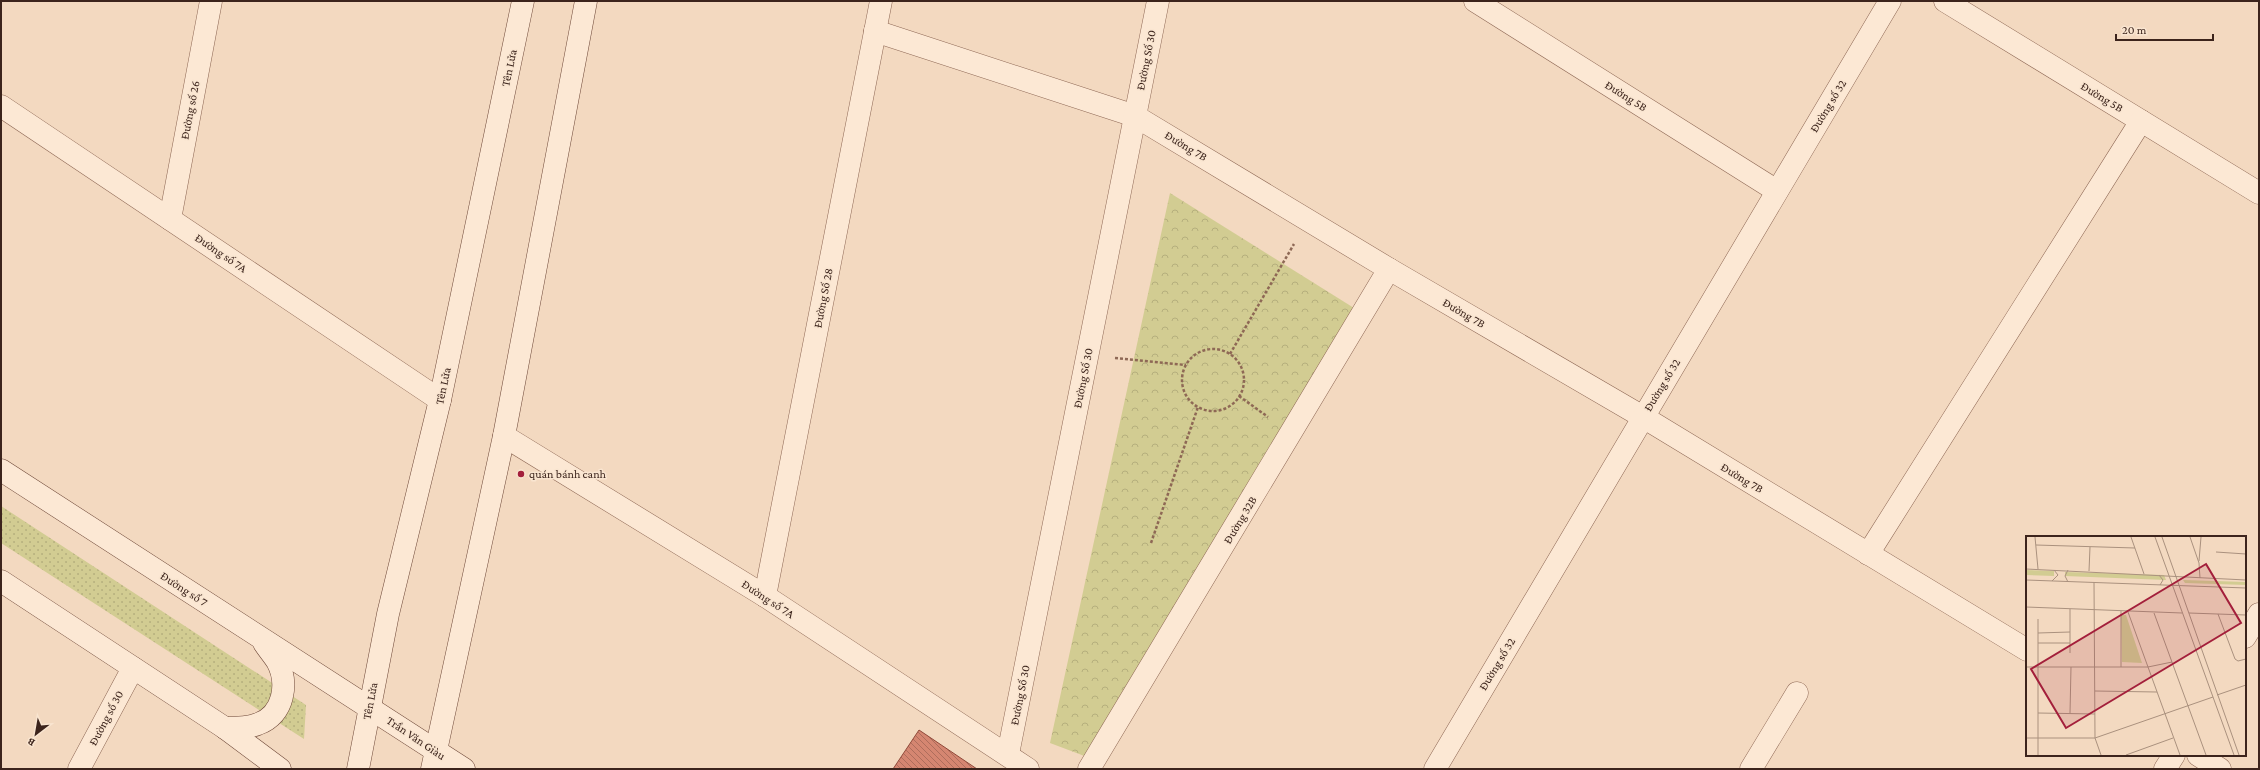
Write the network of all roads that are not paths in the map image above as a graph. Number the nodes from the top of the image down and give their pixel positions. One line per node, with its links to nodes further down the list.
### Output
1 (211, 1): 15 (street, Đường số 26)
2 (523, 1): 17 (street, Tên Lửa)
3 (586, 1): 19 (street)
4 (881, 1): 9 (street, Đường Số 28)
5 (1158, 1): 11 (street, Đường Số 30)
6 (1475, 1): 13 (street, Đường 5B)
7 (1890, 1): 13 (street, Đường số 32)
8 (1945, 1): 12 (street, Đường 5B)
9 (875, 31): 11 (street, Đường 7B); 23 (street, Đường Số 28)
10 (1, 106): 15 (street, Đường số 7A)
11 (1135, 116): 16 (street, Đường 7B); 32 (street, Đường Số 30)
12 (2141, 121): 14 (street, Đường 5B); 21 (street)
13 (1778, 190): 18 (street, Đường số 32)
14 (2259, 193)
15 (170, 219): 17 (street, Đường số 7A)
16 (1390, 269): 18 (street, Đường 7B); 41 (street, Đường 32B)
17 (440, 400): 30 (street, Tên Lửa)
18 (1643, 417): 21 (street, Đường 7B); 42 (street, Đường số 32)
19 (504, 436): 23 (street, Đường số 7A); 35 (street)
20 (1, 470): 26 (street, Đường số 7)
21 (1868, 554): 27 (street, Đường 7B)
22 (1, 581): 28 (street)
23 (765, 596): 32 (street, Đường số 7A)
24 (2259, 614): 25 (street)
25 (2246, 635)
26 (261, 639): 30 (street, Đường số 7); 31 (street)
27 (2026, 649)
28 (133, 668): 31 (street); 36 (street, Đường số 30)
29 (1797, 692): 43 (street)
30 (369, 706): 35 (street, Trần Văn Giàu); 38 (street, Tên Lửa)
31 (225, 728): 37 (street)
32 (1008, 754): 40 (street, Đường số 7A)
33 (2173, 756): 44 (street)
34 (2200, 756): 45 (street)
35 (434, 760): 39 (street, Trần Văn Giàu)
36 (79, 769)
37 (280, 769)
38 (358, 769)
39 (464, 769)
40 (1028, 769)
41 (1089, 769)
42 (1435, 769)
43 (1751, 769)
44 (2166, 769)
45 (2220, 769)

